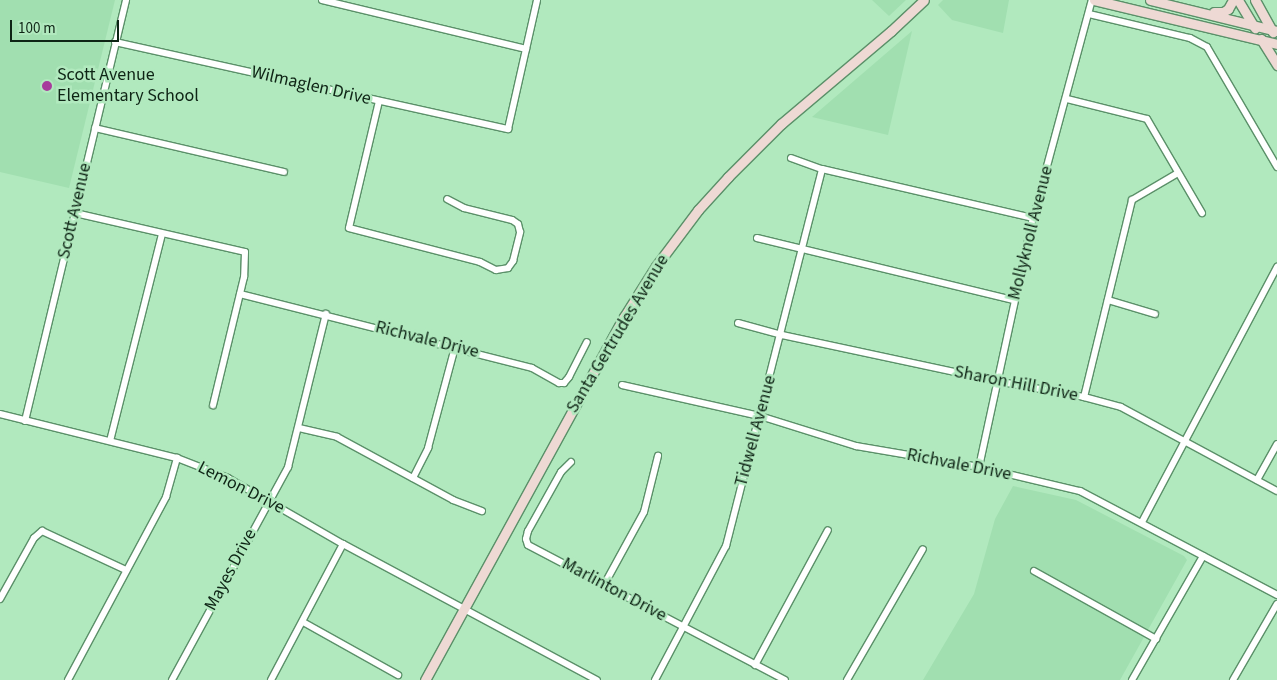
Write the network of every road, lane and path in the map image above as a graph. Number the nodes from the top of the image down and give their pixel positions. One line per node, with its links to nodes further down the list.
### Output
1 (126, 0): 16 (street, Scott Avenue)
2 (322, 0): 18 (street)
3 (537, 0): 18 (street)
4 (922, 0): 76 (main road, Santa Gertrudes Avenue)
5 (1093, 0): 11 (street, Mollyknoll Avenue); 15 (main road)
6 (1150, 0): 10 (main road)
7 (1233, 0): 10 (main road)
8 (1238, 0): 12 (main road)
9 (1254, 0): 13 (main road)
10 (1199, 12): 12 (main road)
11 (1089, 14): 20 (street, Mollyknoll Avenue); 24 (street)
12 (1253, 25): 13 (main road); 15 (main road)
13 (1274, 30): 14 (main road)
14 (1277, 38)
15 (1262, 40): 17 (main road); 19 (main road)
16 (115, 42): 21 (street, Wilmaglen Drive); 22 (street, Scott Avenue)
17 (1277, 44)
18 (526, 49): 21 (street, Wilmaglen Drive)
19 (1277, 66)
20 (1067, 99): 27 (street); 31 (street, Mollyknoll Avenue)
21 (379, 101): 28 (street)
22 (95, 128): 26 (street); 29 (street, Scott Avenue)
23 (791, 158): 25 (street)
24 (1277, 167)
25 (822, 169): 31 (street); 34 (street, Tidwell Avenue)
26 (284, 172)
27 (1178, 173): 30 (street); 38 (street)
28 (447, 199)
29 (75, 213): 32 (street); 51 (street, Scott Avenue)
30 (1202, 213)
31 (1033, 218): 37 (street, Mollyknoll Avenue)
32 (162, 234): 36 (street); 53 (street)
33 (757, 238): 34 (street)
34 (801, 249): 37 (street); 42 (street, Tidwell Avenue)
35 (1277, 268): 54 (street)
36 (240, 294): 39 (street, Richvale Drive); 48 (street)
37 (1014, 300): 45 (street, Mollyknoll Avenue)
38 (1108, 300): 40 (street); 47 (street)
39 (326, 314): 44 (street, Richvale Drive); 52 (street, Mayes Drive)
40 (1155, 314)
41 (738, 323): 42 (street, Sharon Hill Drive)
42 (782, 335): 45 (street, Sharon Hill Drive); 50 (street, Tidwell Avenue)
43 (587, 342): 44 (street, Richvale Drive)
44 (455, 347): 60 (street)
45 (996, 380): 47 (street, Sharon Hill Drive); 59 (street, Mollyknoll Avenue)
46 (622, 384): 50 (street, Richvale Drive)
47 (1084, 397): 54 (street, Sharon Hill Drive)
48 (213, 405)
49 (0, 414): 51 (street, Lemon Drive)
50 (760, 416): 59 (street, Richvale Drive); 78 (street, Tidwell Avenue)
51 (25, 421): 53 (street, Lemon Drive)
52 (299, 428): 60 (street); 63 (street, Mayes Drive)
53 (110, 441): 57 (street, Lemon Drive)
54 (1185, 442): 61 (street, Sharon Hill Drive); 65 (street)
55 (1277, 444): 61 (street)
56 (658, 456): 72 (street)
57 (177, 458): 63 (street, Lemon Drive); 70 (street)
58 (571, 462): 72 (street, Marlinton Drive)
59 (979, 467): 65 (street, Richvale Drive)
60 (413, 478): 64 (street)
61 (1257, 480): 62 (street, Sharon Hill Drive)
62 (1277, 492)
63 (268, 501): 67 (street, Lemon Drive); 83 (street, Mayes Drive)
64 (482, 511)
65 (1142, 522): 69 (street, Richvale Drive)
66 (828, 530): 80 (street)
67 (343, 544): 76 (street, Lemon Drive); 77 (street)
68 (923, 549): 89 (street)
69 (1203, 556): 73 (street, Richvale Drive); 79 (street)
70 (126, 570): 74 (street); 82 (street)
71 (1034, 571): 79 (street)
72 (604, 585): 78 (street, Marlinton Drive)
73 (1277, 595)
74 (0, 599)
75 (1277, 604): 91 (street)
76 (463, 609): 85 (main road, Santa Gertrudes Avenue); 86 (street, Lemon Drive)
77 (303, 622): 81 (street); 84 (street)
78 (684, 627): 80 (street, Marlinton Drive); 87 (street, Tidwell Avenue)
79 (1156, 639): 90 (street)
80 (755, 665): 88 (street, Marlinton Drive)
81 (398, 675)
82 (68, 680)
83 (172, 680)
84 (271, 680)
85 (425, 680)
86 (597, 680)
87 (656, 680)
88 (784, 680)
89 (847, 680)
90 (1132, 680)
91 (1233, 680)

